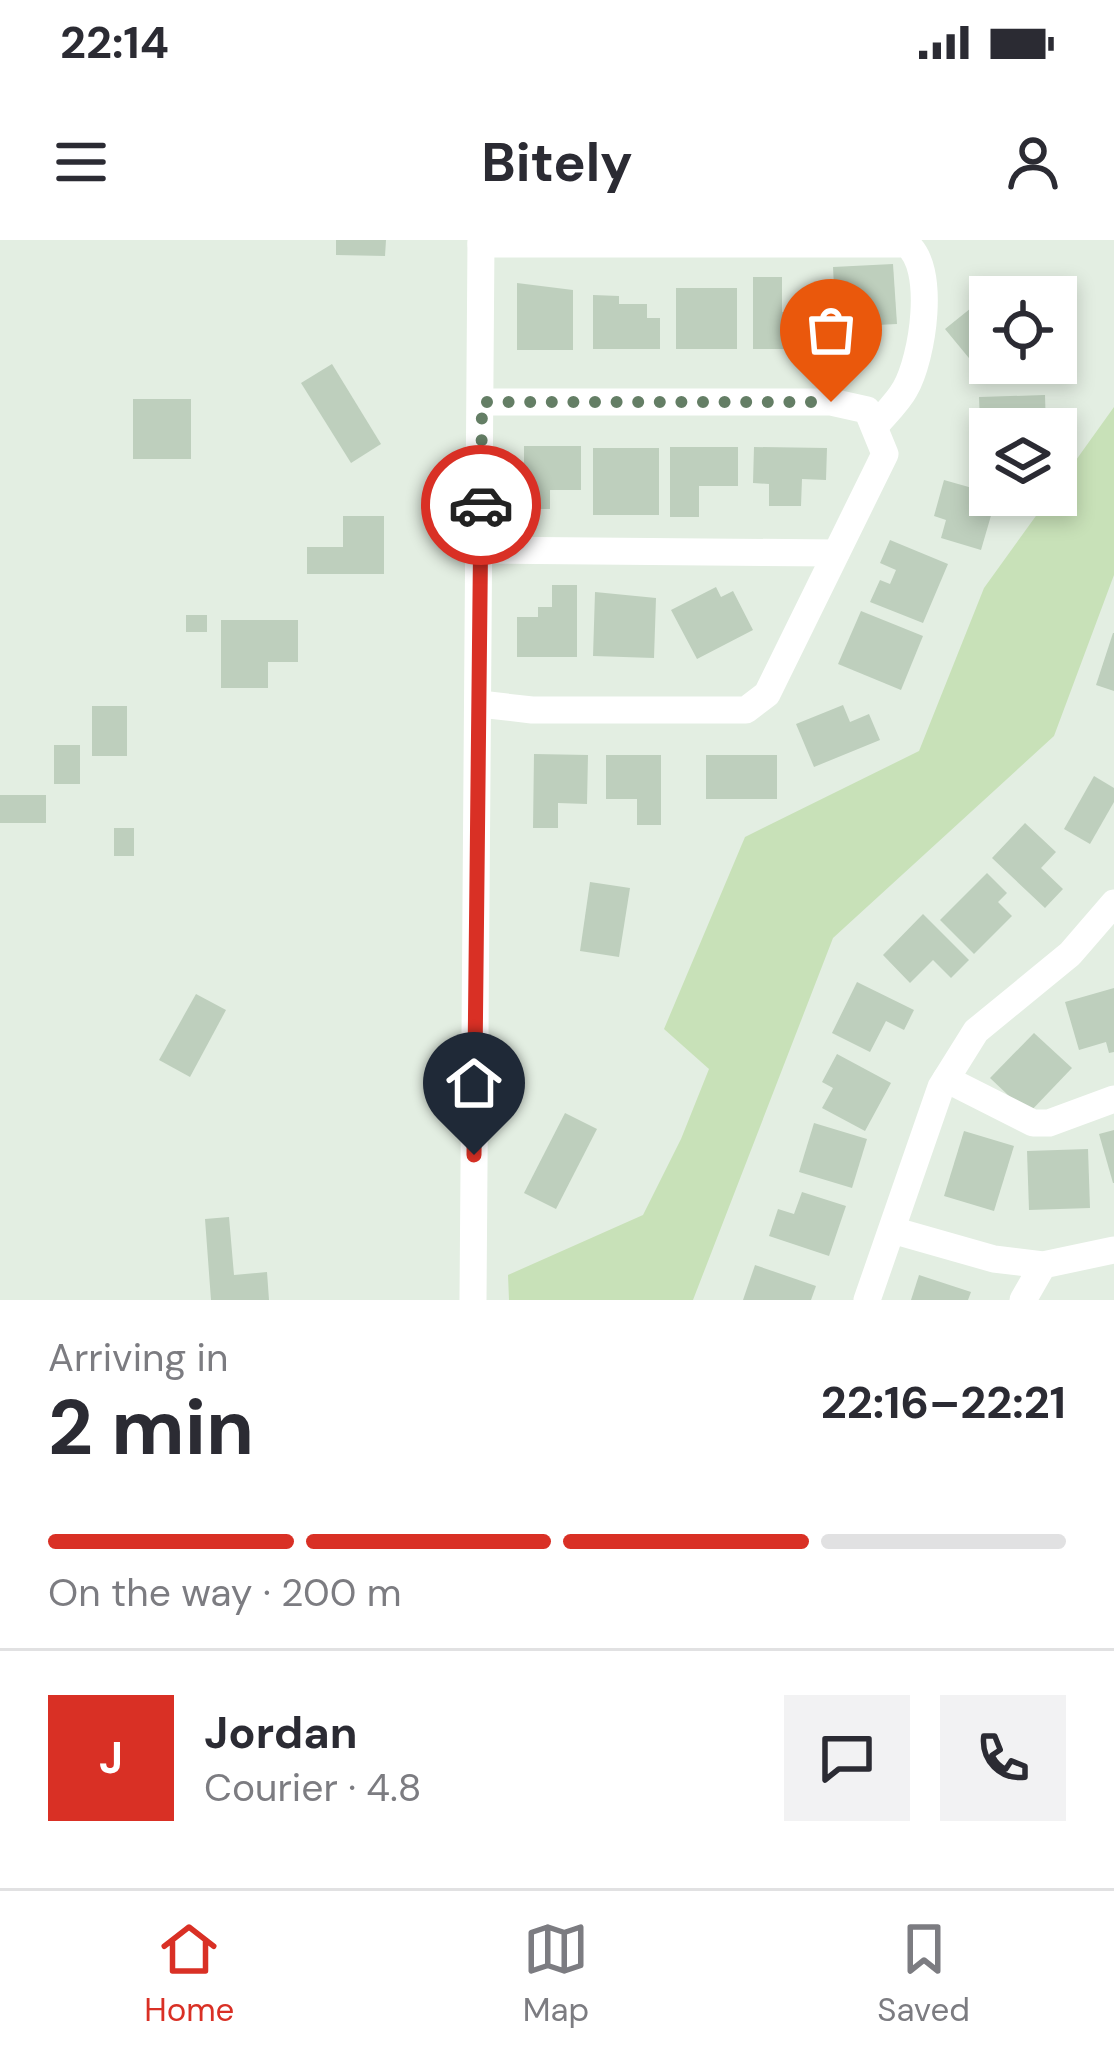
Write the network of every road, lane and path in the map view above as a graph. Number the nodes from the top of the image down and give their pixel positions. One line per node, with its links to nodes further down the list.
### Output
1 (481, 242): 2 (street); 3 (street)
2 (482, 402): 3 (street); 4 (street)
3 (875, 426): 5 (street)
4 (481, 550): 5 (street); 6 (street)
5 (836, 553): 6 (street)
6 (480, 704): 13 (street)
7 (1114, 902): 8 (street)
8 (946, 1079): 9 (street); 10 (street)
9 (1114, 1099)
10 (892, 1229): 12 (street); 14 (street)
11 (1114, 1250): 12 (street)
12 (1043, 1265): 15 (street)
13 (473, 1300)
14 (867, 1300)
15 (1023, 1300)

